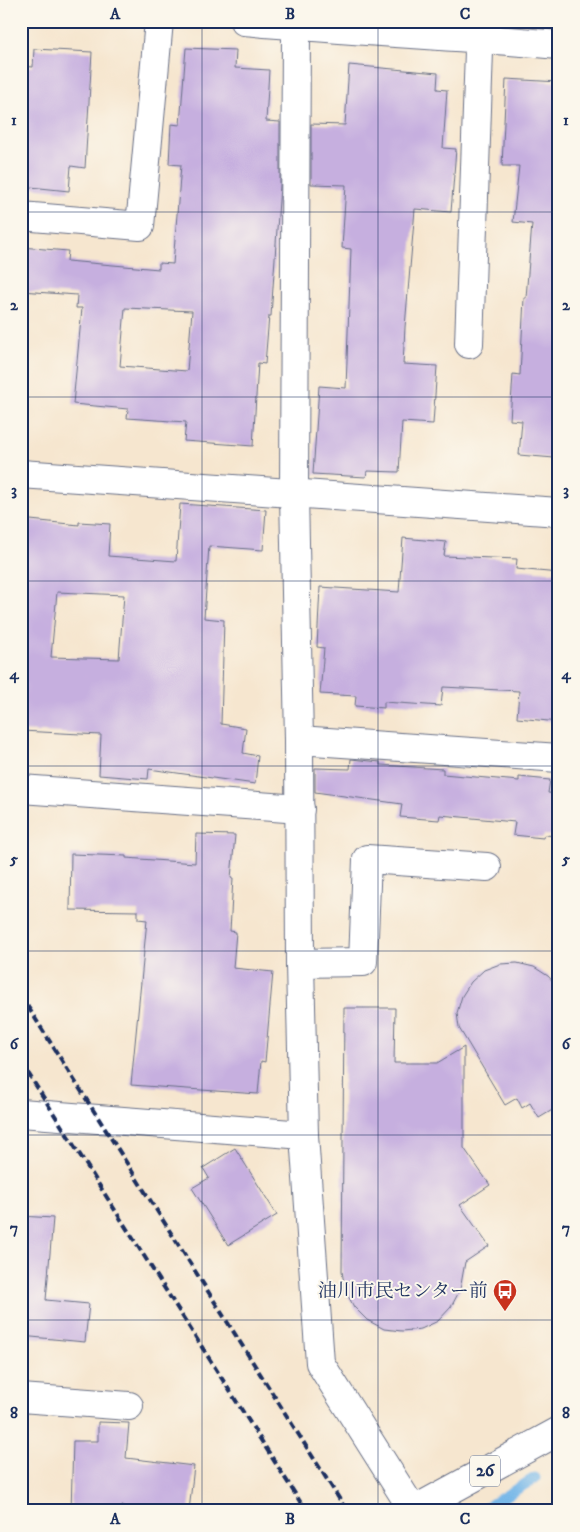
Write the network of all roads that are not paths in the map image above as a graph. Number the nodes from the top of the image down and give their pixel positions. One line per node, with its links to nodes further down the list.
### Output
1 (159, 21): 6 (street)
2 (244, 21): 3 (street)
3 (296, 26): 4 (street); 9 (street)
4 (479, 30): 5 (street); 7 (street)
5 (559, 45)
6 (21, 216)
7 (469, 344)
8 (21, 474): 9 (street)
9 (294, 494): 10 (street); 11 (street)
10 (559, 512)
11 (299, 740): 12 (street); 14 (street)
12 (559, 758)
13 (21, 789): 14 (street)
14 (300, 809): 16 (street)
15 (487, 867): 16 (street)
16 (300, 963): 18 (street)
17 (21, 1114): 18 (street)
18 (304, 1135): 22 (street)
19 (21, 1398): 20 (street)
20 (129, 1406)
21 (559, 1431): 22 (street, 26)
22 (412, 1510)

